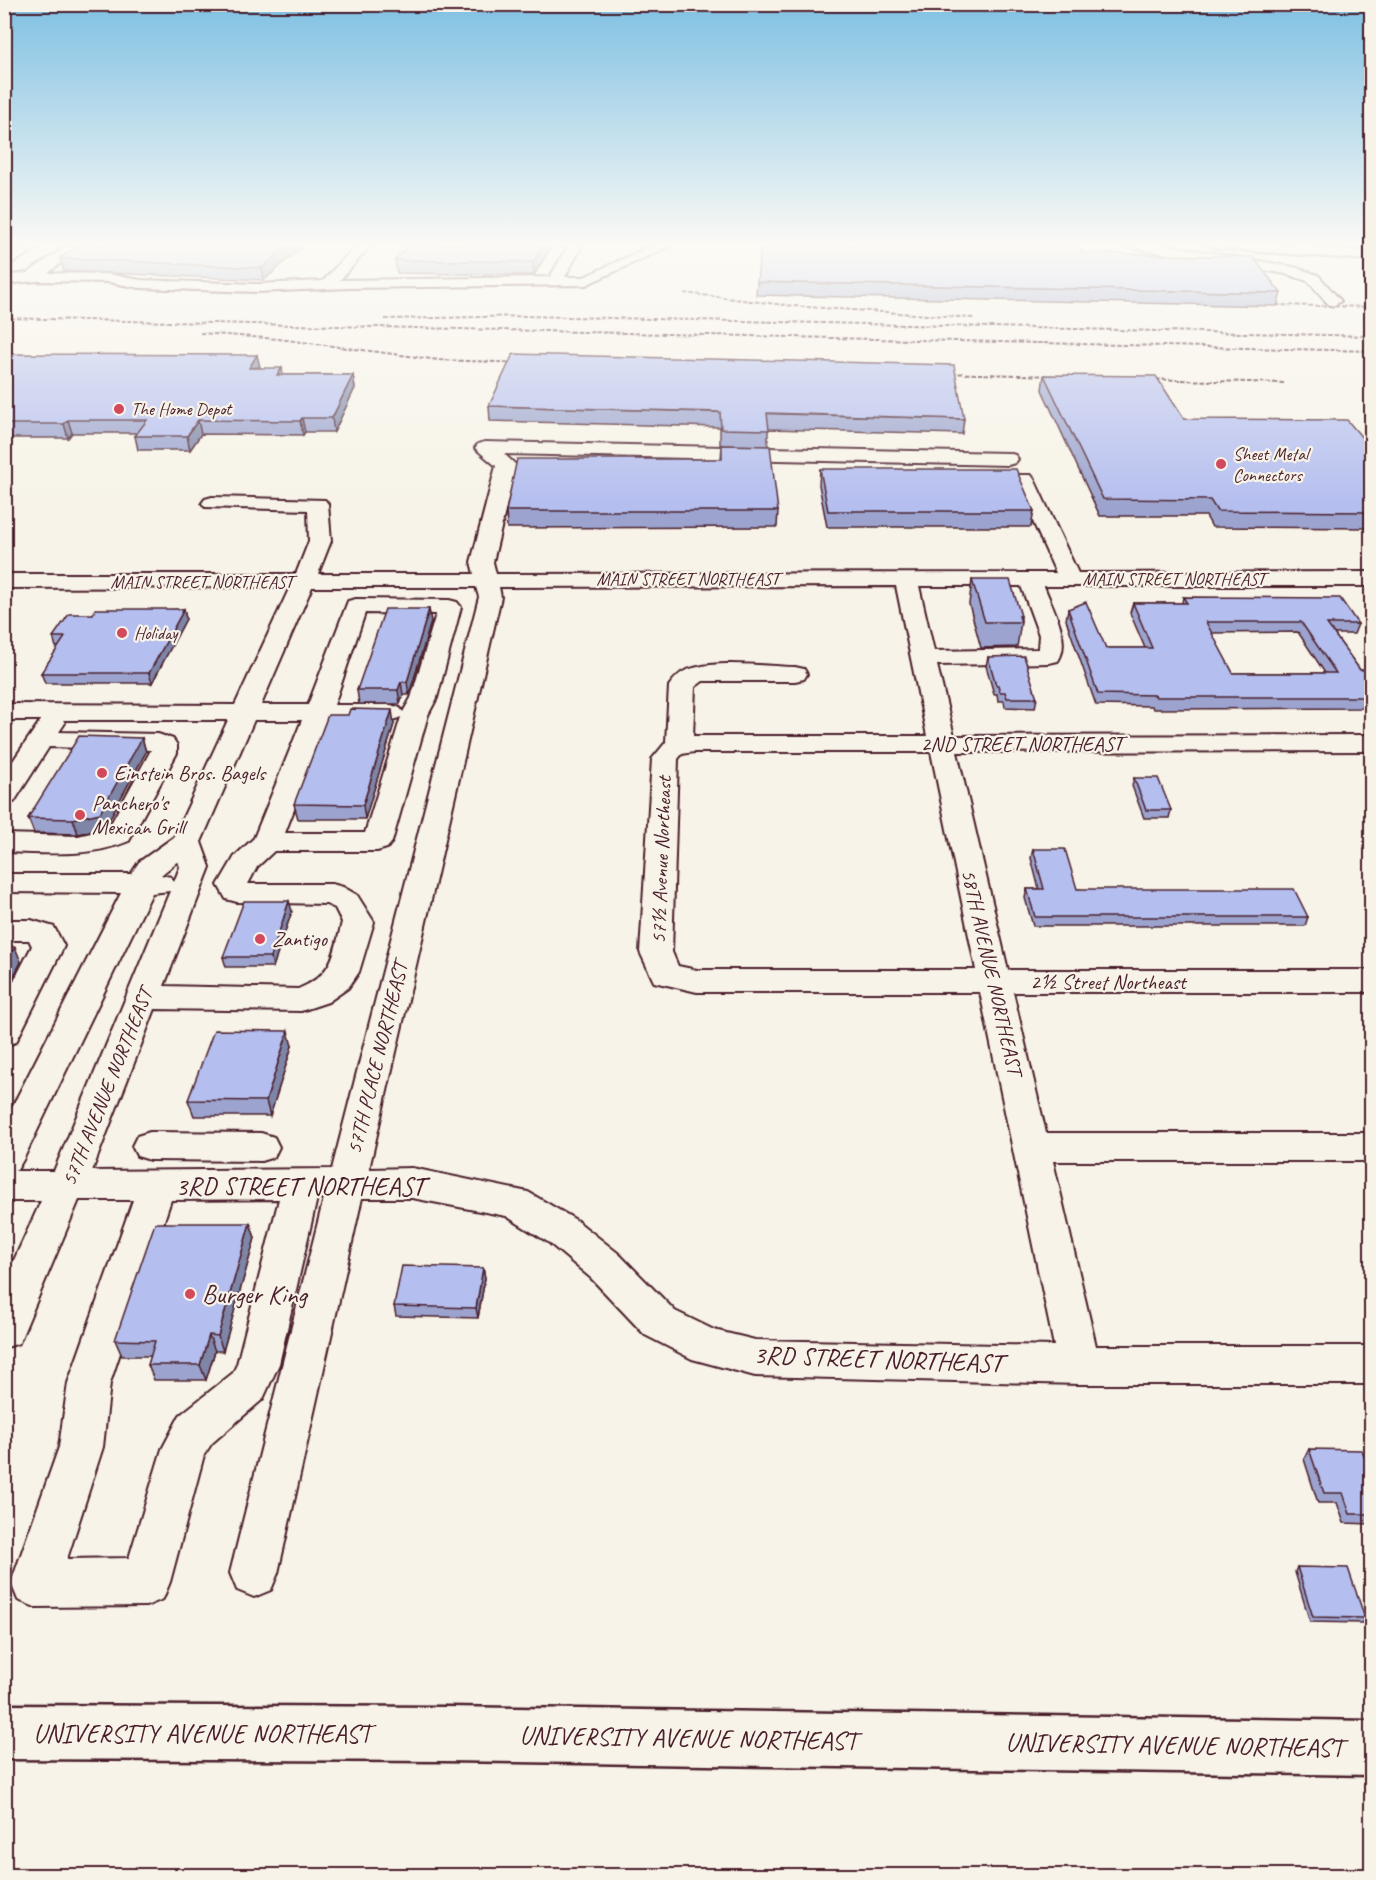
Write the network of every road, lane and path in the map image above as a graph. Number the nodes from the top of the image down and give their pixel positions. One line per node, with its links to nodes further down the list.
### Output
1 (1008, 459): 9 (street, 57TH PLACE NORTHEAST)
2 (1024, 479): 6 (street)
3 (212, 503): 11 (street)
4 (906, 579): 5 (street, MAIN STREET NORTHEAST); 9 (street, MAIN STREET NORTHEAST); 13 (street, 58TH AVENUE NORTHEAST)
5 (1030, 579): 6 (street, MAIN STREET NORTHEAST); 13 (street)
6 (1070, 579): 7 (street, MAIN STREET NORTHEAST)
7 (1371, 579)
8 (422, 580): 9 (street, MAIN STREET NORTHEAST); 11 (street, MAIN STREET NORTHEAST); 12 (street)
9 (488, 580): 43 (street, 57TH PLACE NORTHEAST)
10 (4, 581): 11 (street, MAIN STREET NORTHEAST)
11 (304, 582): 17 (street)
12 (415, 607): 18 (street); 19 (street)
13 (923, 658): 21 (street, 58TH AVENUE NORTHEAST)
14 (795, 674): 23 (street, 57½ Avenue Northeast)
15 (4, 712): 16 (street)
16 (59, 712): 17 (street); 20 (street)
17 (244, 712): 18 (street); 25 (street)
18 (318, 713): 19 (street); 26 (street)
19 (414, 714): 26 (street)
20 (40, 739): 24 (street); 27 (street)
21 (941, 744): 22 (street, 2ND STREET NORTHEAST); 23 (street, 2ND STREET NORTHEAST); 35 (street, 58TH AVENUE NORTHEAST)
22 (1371, 744)
23 (676, 747): 33 (street, 57½ Avenue Northeast)
24 (4, 796)
25 (186, 842): 29 (street); 30 (street, 57TH AVENUE NORTHEAST)
26 (267, 842): 31 (street)
27 (4, 843)
28 (4, 883): 29 (street)
29 (141, 884): 30 (street); 41 (street)
30 (188, 885): 31 (street); 36 (street, 57TH AVENUE NORTHEAST)
31 (233, 885): 36 (street)
32 (4, 930): 37 (street)
33 (665, 974): 35 (street, 2½ Street Northeast)
34 (1371, 981): 35 (street, 2½ Street Northeast)
35 (995, 982): 39 (street, 58TH AVENUE NORTHEAST)
36 (144, 997): 46 (street, 57TH AVENUE NORTHEAST)
37 (4, 1034)
38 (261, 1147): 42 (street)
39 (1031, 1147): 40 (street); 48 (street, 58TH AVENUE NORTHEAST)
40 (1371, 1147)
41 (4, 1160)
42 (153, 1166): 44 (street, 3RD STREET NORTHEAST); 44 (street); 46 (street, 3RD STREET NORTHEAST)
43 (346, 1183): 44 (street, 3RD STREET NORTHEAST); 48 (street, 3RD STREET NORTHEAST); 50 (street, 57TH PLACE NORTHEAST)
44 (302, 1184)
45 (4, 1186): 46 (street, 3RD STREET NORTHEAST)
46 (66, 1187): 47 (street, 57TH AVENUE NORTHEAST)
47 (4, 1330)
48 (1079, 1365): 49 (street, 3RD STREET NORTHEAST)
49 (1371, 1365)
50 (254, 1573)
51 (4, 1732): 52 (main road, UNIVERSITY AVENUE NORTHEAST)
52 (1371, 1748)

